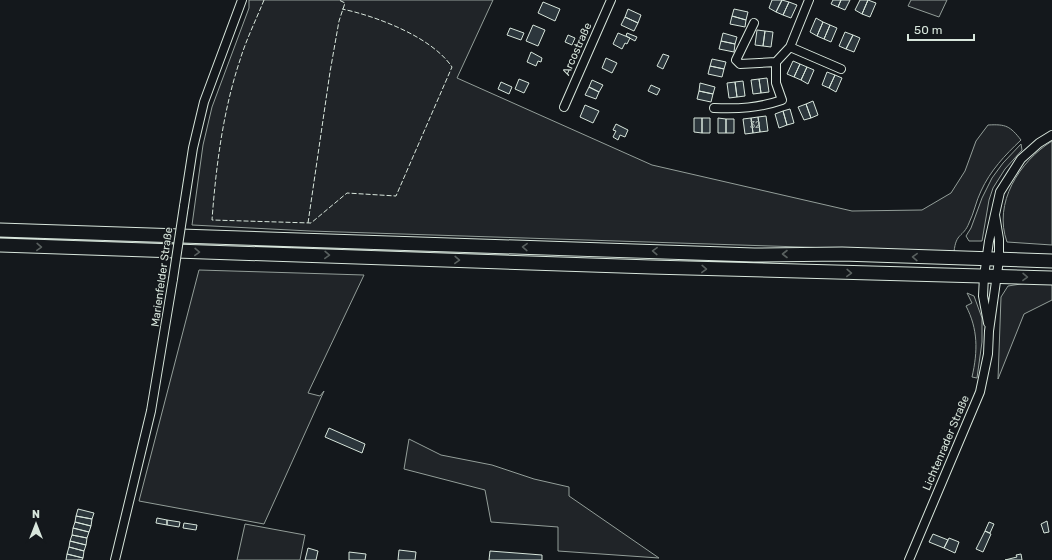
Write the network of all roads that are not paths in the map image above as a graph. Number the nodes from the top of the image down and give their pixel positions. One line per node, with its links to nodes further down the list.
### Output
1 (242, 0): 20 (street, Marienfelder Straße, bridge)
2 (611, 0): 8 (street, Arcostraße)
3 (809, 0): 5 (street)
4 (754, 23): 6 (street)
5 (790, 47): 6 (street); 7 (street)
6 (776, 62): 9 (street)
7 (842, 69)
8 (564, 107)
9 (714, 108)
10 (1052, 135): 11 (street, Lichtenrader Straße)
11 (995, 216): 14 (street, Lichtenrader Straße); 14 (street, Lichtenrader Straße)
12 (0, 230): 14 (main road, one-way to 12)
13 (0, 245): 16 (main road, one-way to 16)
14 (992, 259): 15 (main road); 16 (street, Lichtenrader Straße); 17 (street, Lichtenrader Straße)
15 (1052, 261)
16 (984, 276): 17 (main road); 19 (street, Lichtenrader Straße)
17 (997, 276): 18 (main road, one-way to 18); 19 (street, Lichtenrader Straße)
18 (1052, 278)
19 (989, 331): 21 (street, Lichtenrader Straße)
20 (115, 560)
21 (909, 560)

